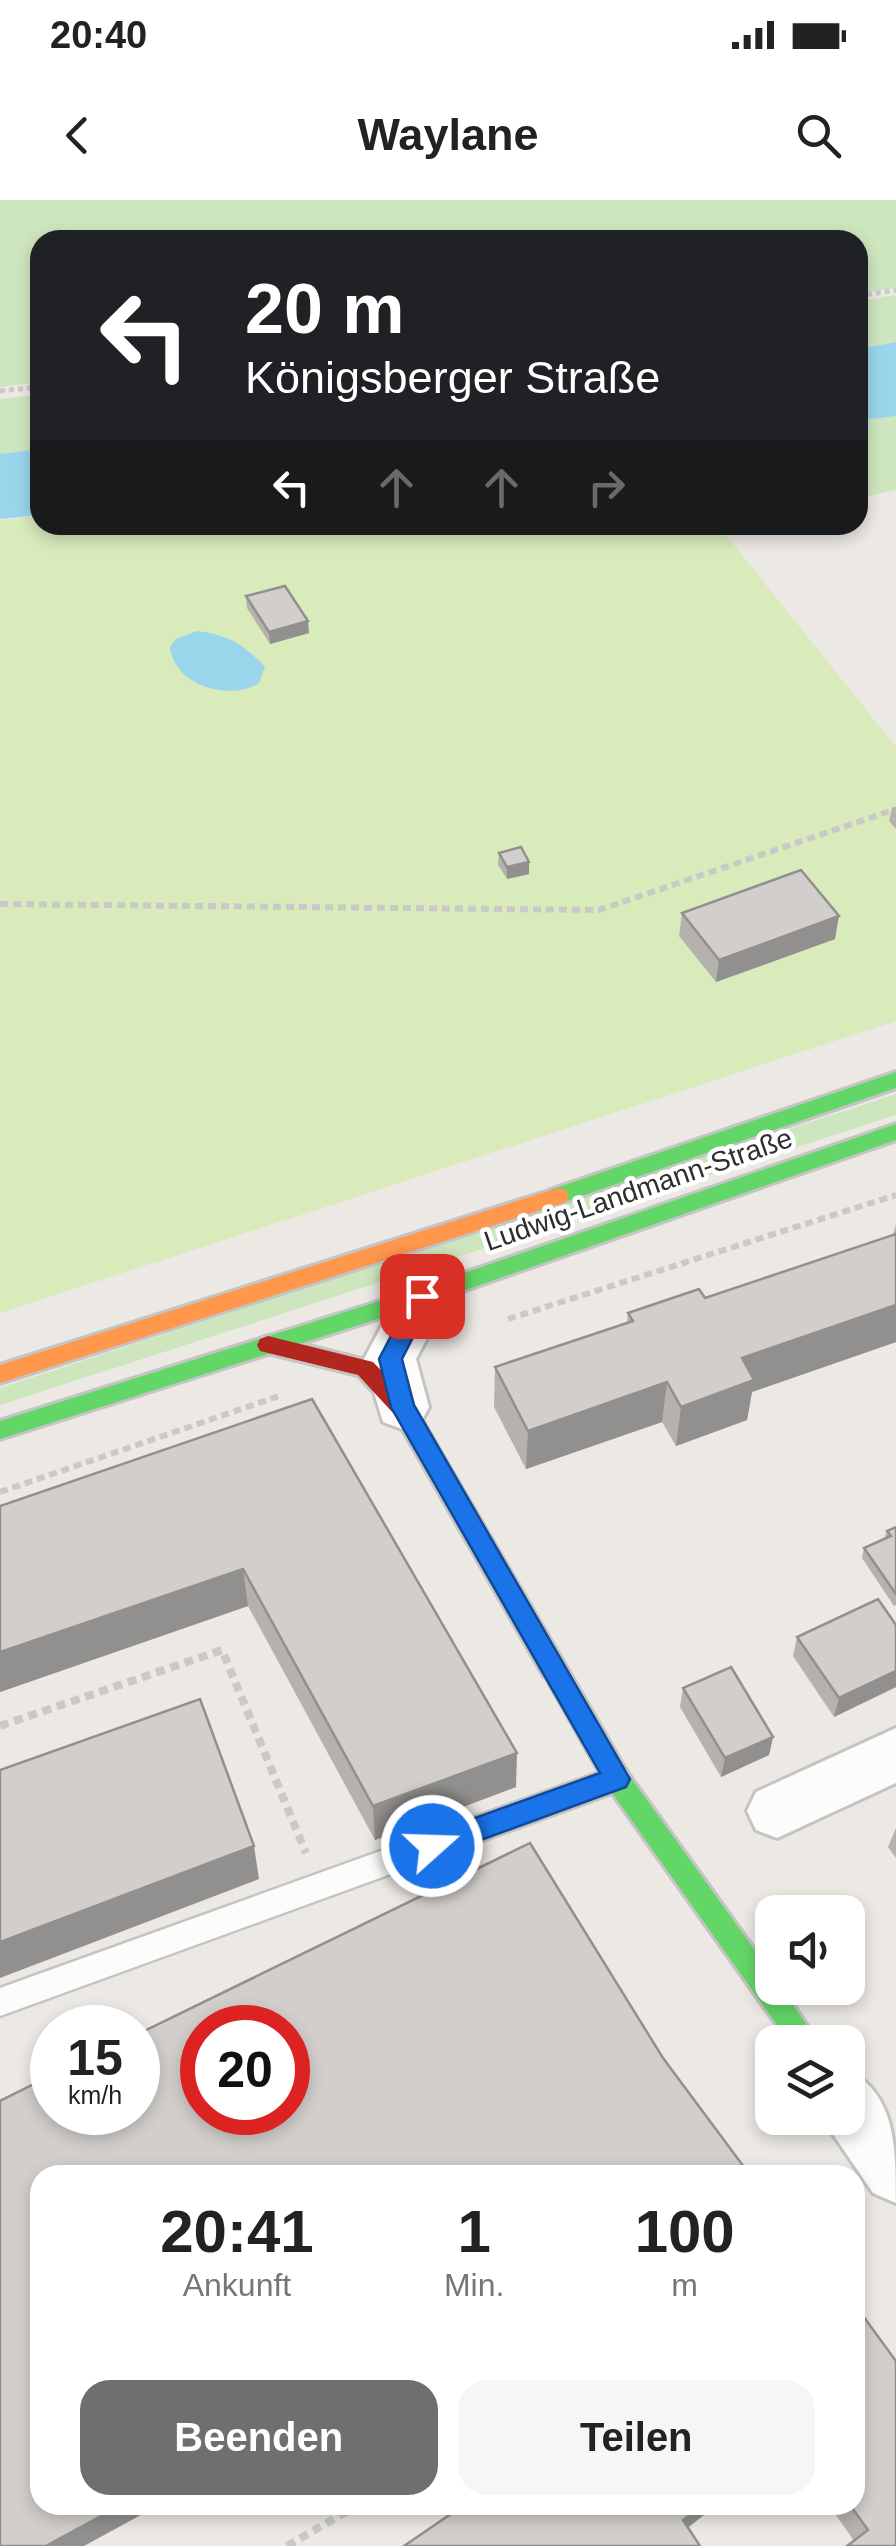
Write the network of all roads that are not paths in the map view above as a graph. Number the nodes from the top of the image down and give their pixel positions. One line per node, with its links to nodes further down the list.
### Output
1 (896, 1080): 5 (main road, Ludwig-Landmann-Straße)
2 (896, 1132): 3 (main road, Ludwig-Landmann-Straße)
3 (422, 1296): 4 (main road, Ludwig-Landmann-Straße); 6 (street)
4 (268, 1345): 6 (main road); 7 (main road, Ludwig-Landmann-Straße)
5 (0, 1374)
6 (402, 1407): 9 (main road)
7 (0, 1430)
8 (896, 1754): 10 (street)
9 (617, 1779): 11 (lane); 12 (main road)
10 (777, 1810)
11 (0, 2002)
12 (793, 2025)
13 (865, 2126): 14 (street)
14 (896, 2170)

